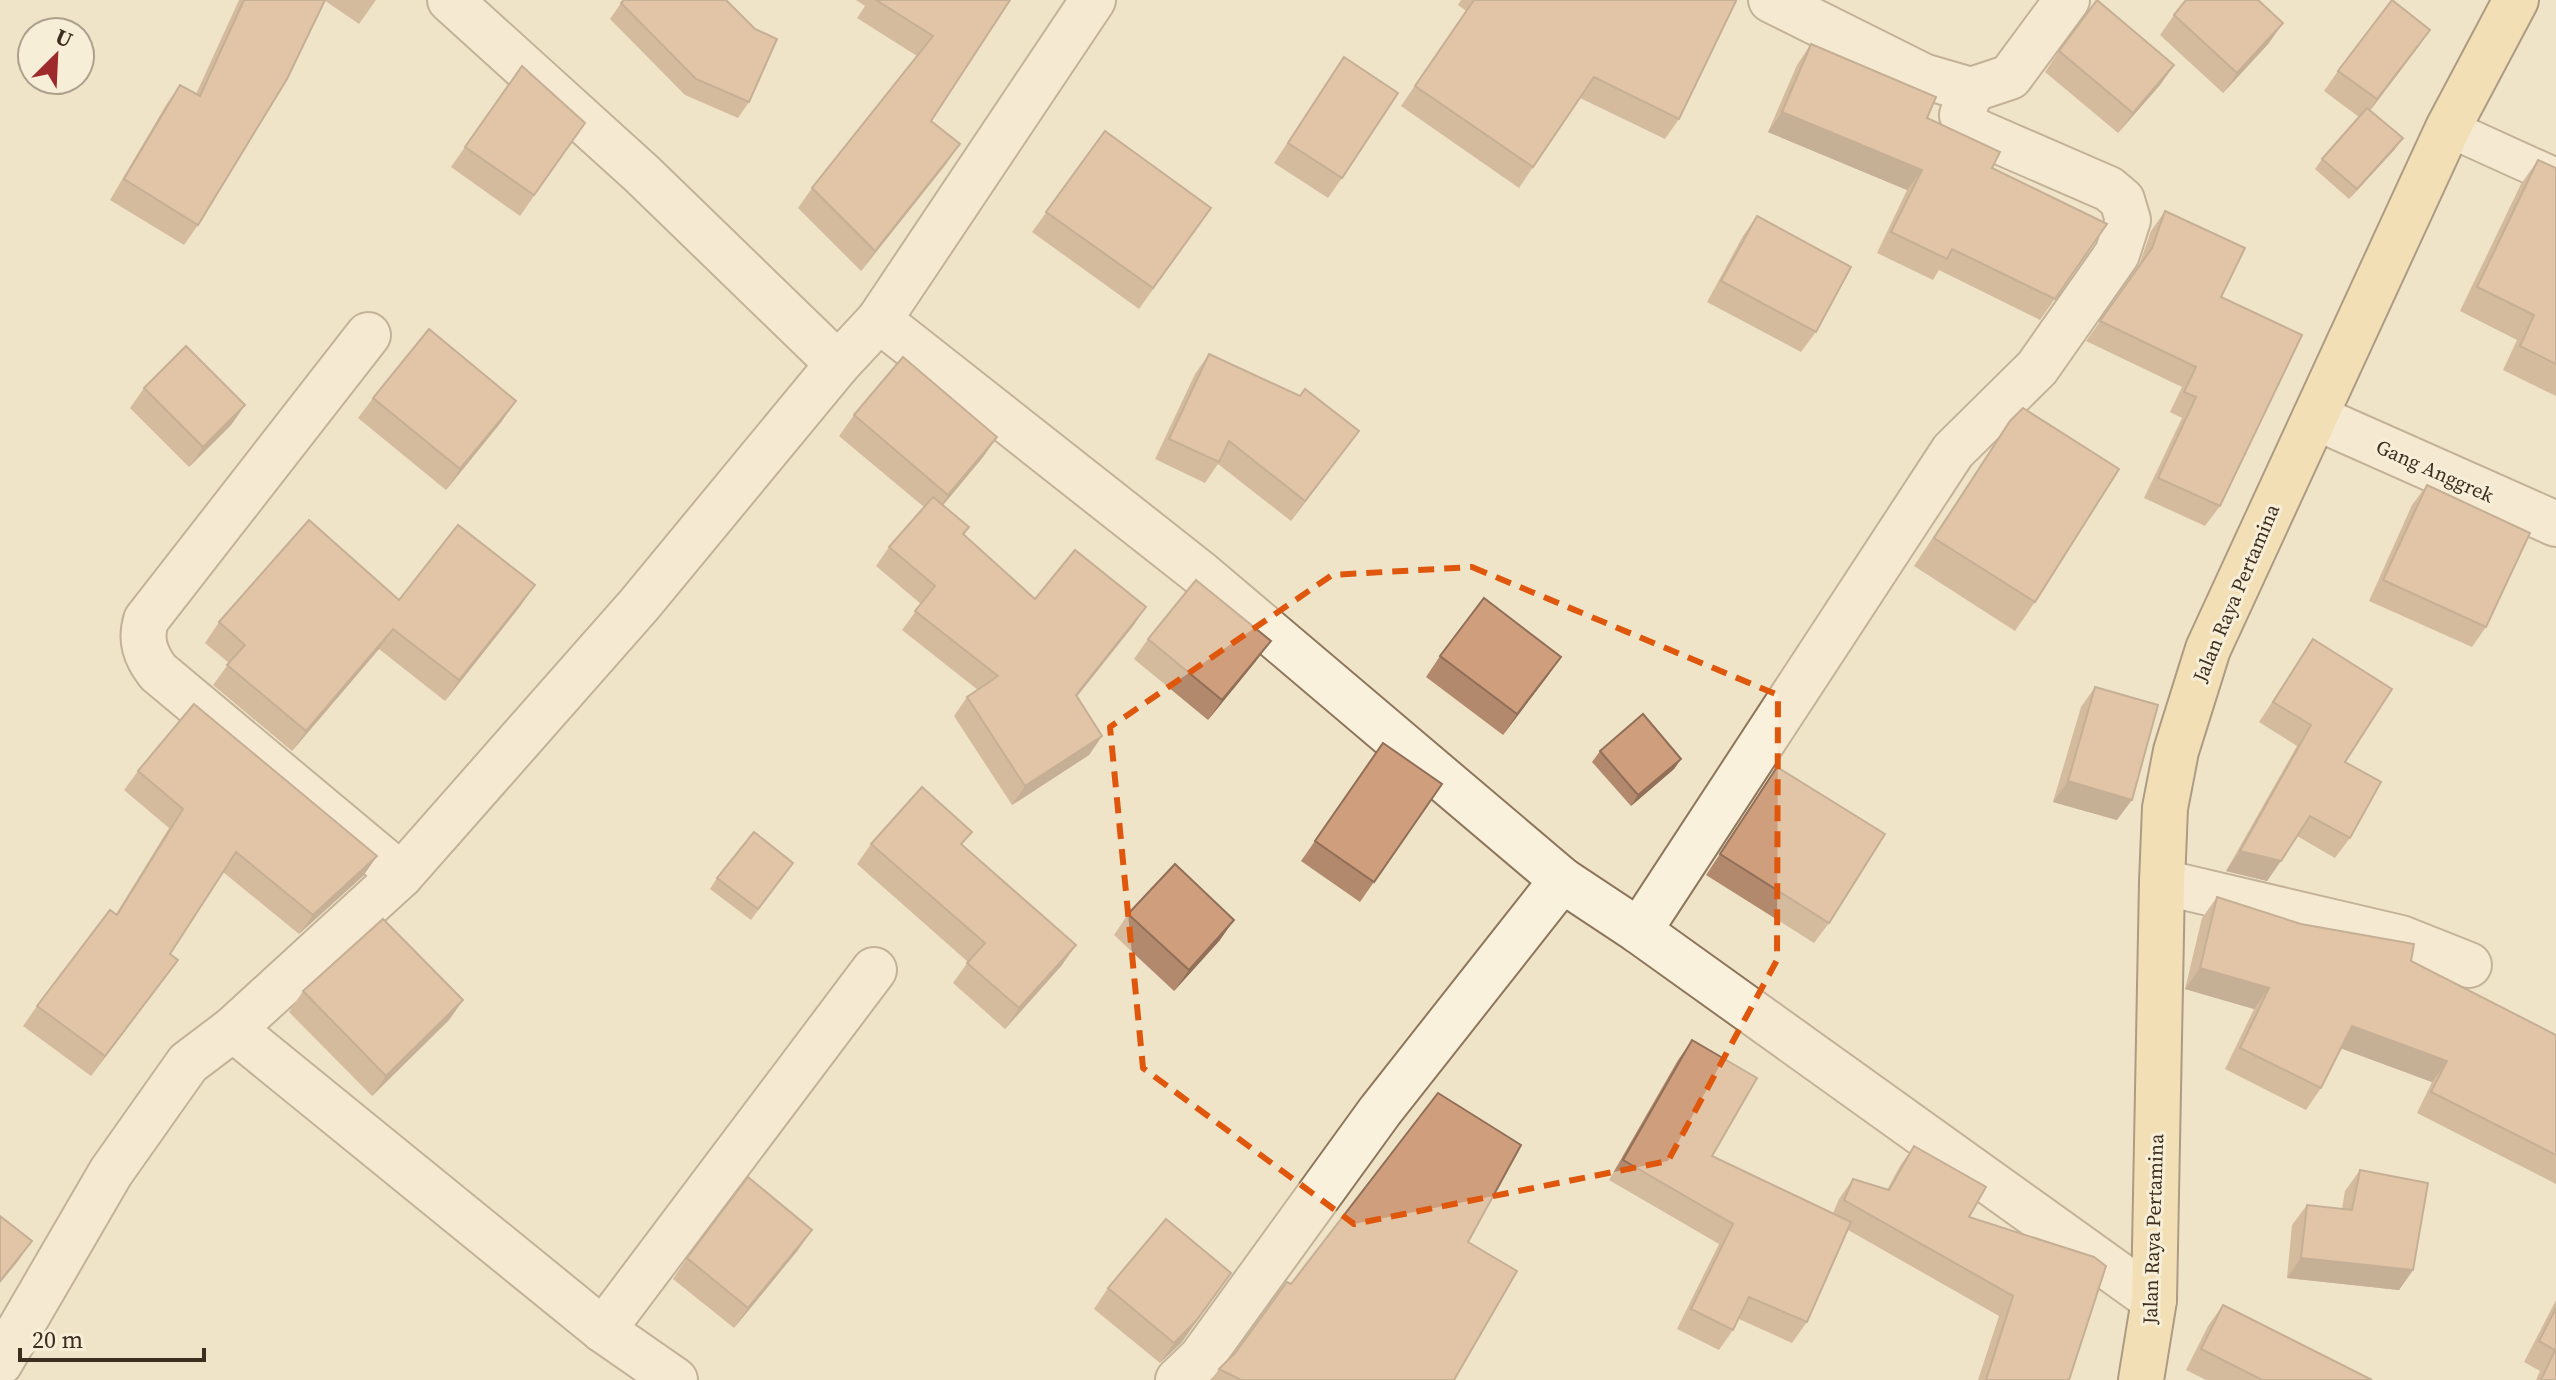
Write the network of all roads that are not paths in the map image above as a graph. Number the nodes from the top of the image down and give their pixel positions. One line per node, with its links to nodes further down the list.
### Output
1 (450, 0): 11 (street)
2 (1093, 0): 9 (street)
3 (1771, 0): 6 (street)
4 (2067, 0): 6 (street)
5 (2516, 0): 7 (main road, Jalan Raya Pertamina)
6 (1971, 90): 17 (street)
7 (2448, 128): 8 (lane); 12 (main road, Jalan Raya Pertamina)
8 (2556, 177)
9 (879, 320): 11 (street); 15 (street)
10 (368, 335): 14 (street)
11 (838, 364): 14 (street)
12 (2315, 417): 13 (street, Gang Anggrek); 16 (main road, Jalan Raya Pertamina)
13 (2556, 524)
14 (401, 875): 20 (street)
15 (1562, 880): 17 (street); 25 (street)
16 (2162, 882): 18 (street); 21 (main road, Jalan Raya Pertamina)
17 (1639, 931): 21 (street)
18 (2469, 965)
19 (874, 970): 22 (street)
20 (233, 1029): 22 (street); 23 (street)
21 (2154, 1300): 26 (main road, Jalan Raya Pertamina)
22 (603, 1330): 24 (street)
23 (0, 1363)
24 (675, 1380)
25 (1178, 1380)
26 (2141, 1380)

